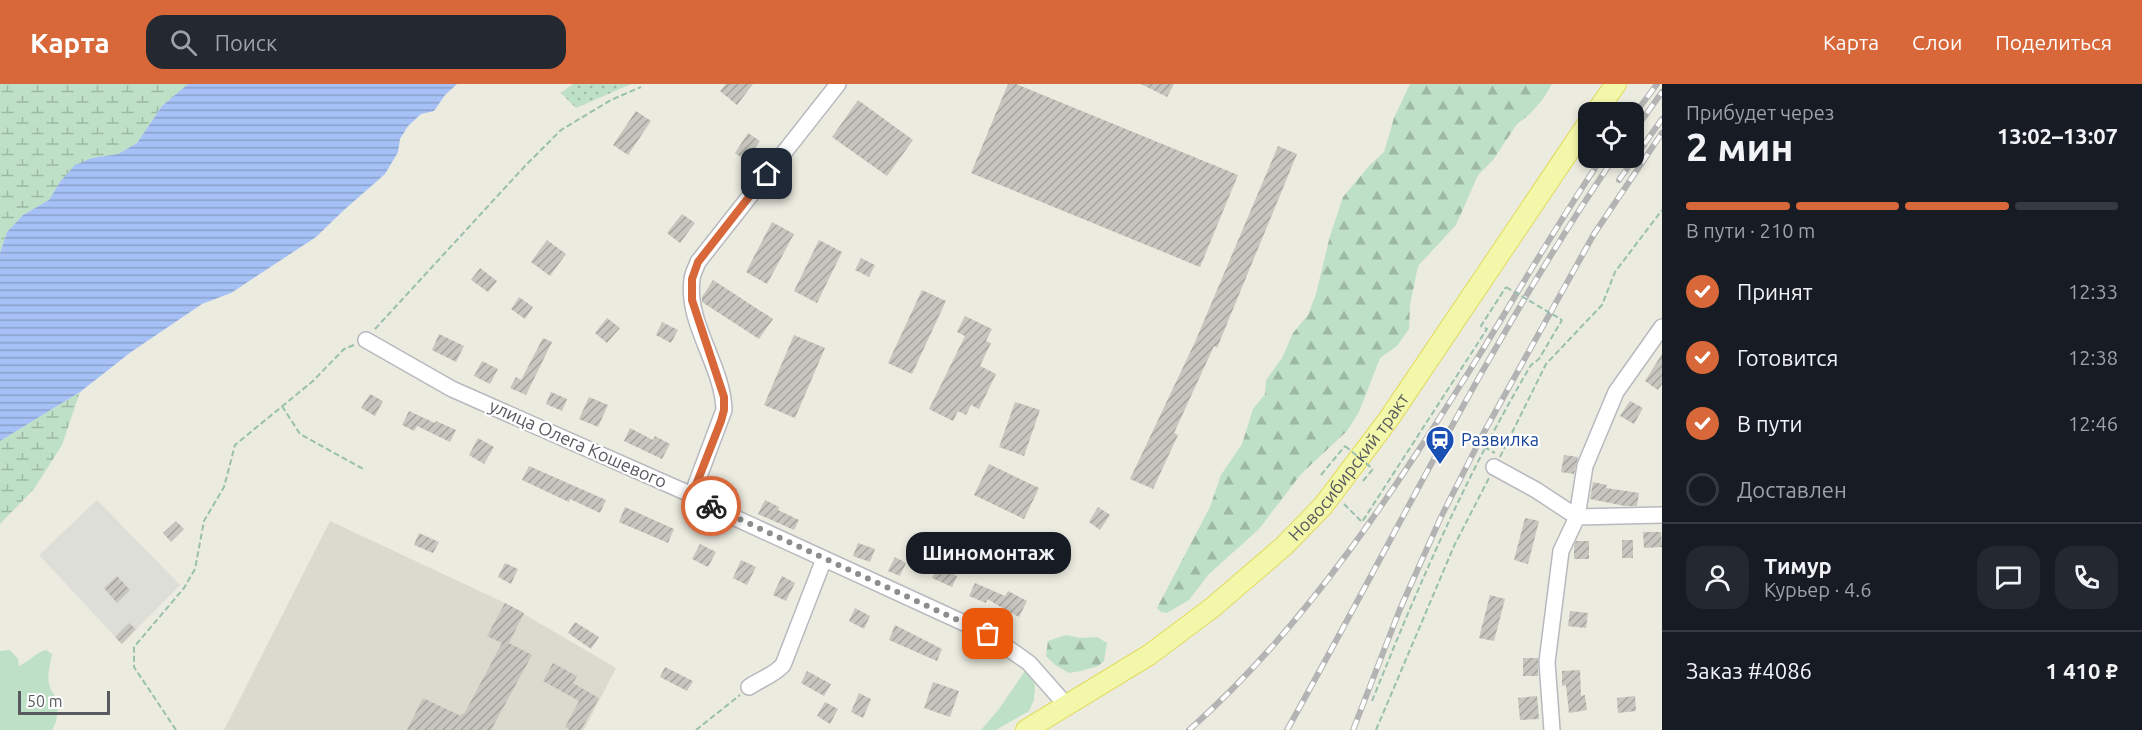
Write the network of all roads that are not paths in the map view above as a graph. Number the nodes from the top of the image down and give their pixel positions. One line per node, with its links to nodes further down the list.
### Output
1 (838, 84): 8 (street)
2 (1616, 84): 3 (main road)
3 (1603, 102)
4 (1578, 138): 13 (main road, Новосибирский тракт)
5 (1662, 327): 10 (street)
6 (366, 340): 8 (street, улица Олега Кошевого)
7 (1497, 461): 10 (street)
8 (692, 495): 11 (street, улица Олега Кошевого)
9 (1662, 515): 10 (street)
10 (1577, 517): 15 (street)
11 (824, 559): 12 (street); 13 (street, улица Олега Кошевого)
12 (749, 687)
13 (1067, 706): 14 (main road, Новосибирский тракт)
14 (1026, 730)
15 (1552, 730)

